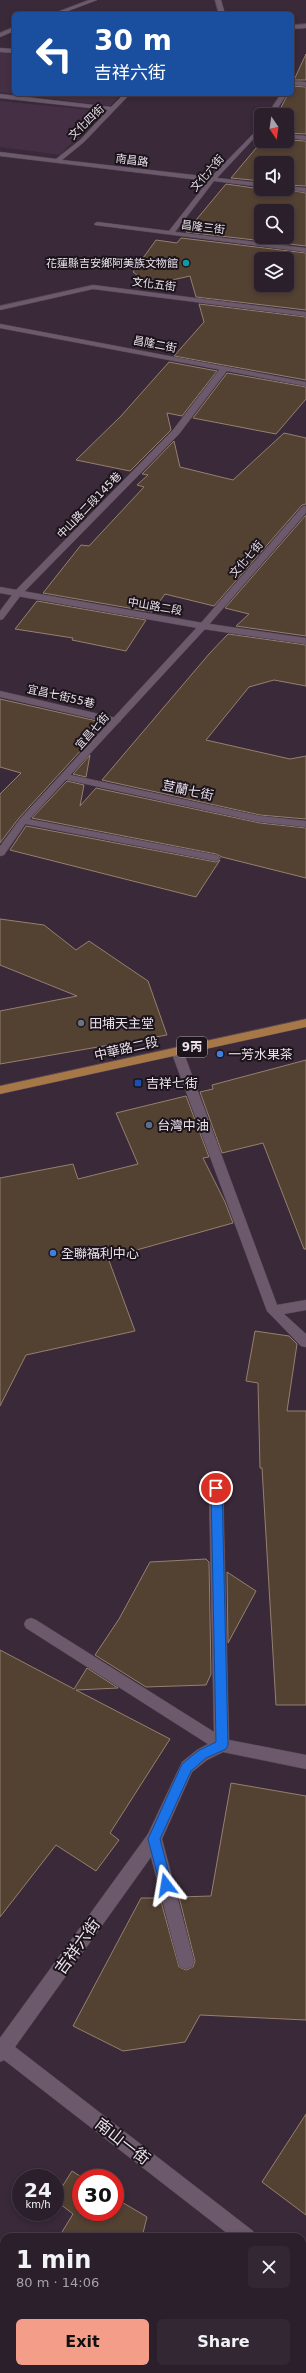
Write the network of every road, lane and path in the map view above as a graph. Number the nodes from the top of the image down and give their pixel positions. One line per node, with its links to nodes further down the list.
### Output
1 (94, 0): 3 (street)
2 (218, 0): 4 (street)
3 (61, 12)
4 (221, 12)
5 (294, 26): 6 (street)
6 (306, 26)
7 (12, 30): 8 (street)
8 (0, 35)
9 (0, 50): 10 (street)
10 (12, 51)
11 (294, 83): 12 (street)
12 (306, 84)
13 (0, 96): 17 (street)
14 (125, 96): 17 (street, 文化四街)
15 (283, 96): 16 (street)
16 (275, 108)
17 (114, 109): 22 (street, 文化四街)
18 (294, 137): 20 (street)
19 (254, 138): 23 (street, 文化六街)
20 (306, 138)
21 (0, 154): 22 (street, 南昌路)
22 (57, 161): 23 (street, 南昌路)
23 (212, 180): 24 (street, 南昌路); 28 (street, 文化六街)
24 (254, 184)
25 (294, 189): 26 (street)
26 (306, 190)
27 (97, 224): 28 (street, 昌隆三街)
28 (171, 233): 29 (street, 昌隆三街)
29 (306, 250)
30 (0, 308): 31 (street, 文化五街)
31 (306, 314)
32 (0, 326): 33 (street, 昌隆二街)
33 (224, 368): 34 (street, 昌隆二街); 37 (street, 中山路二段145巷)
34 (306, 384)
35 (306, 508): 39 (street, 文化七街)
36 (0, 590): 37 (street, 中山路二段)
37 (18, 593): 38 (street, 中山路二段145巷); 39 (street, 中山路二段)
38 (0, 617)
39 (203, 626): 40 (street, 中山路二段); 42 (street, 宜昌七街)
40 (306, 641)
41 (0, 694): 42 (street, 宜昌七街55巷)
42 (116, 721): 43 (street, 宜昌七街)
43 (66, 777): 44 (street, 宜昌七街); 45 (street, 荳蘭七街)
44 (24, 821): 46 (street, 宜昌七街); 47 (street)
45 (306, 824)
46 (0, 853)
47 (216, 858)
48 (306, 1023): 49 (main road, 中華路二段 / 9丙)
49 (177, 1051): 50 (main road, 中華路二段 / 9丙); 52 (street)
50 (0, 1090)
51 (306, 1305): 52 (street)
52 (274, 1311): 53 (street)
53 (306, 1342)
54 (216, 1488): 56 (street)
55 (31, 1624): 56 (street)
56 (222, 1745): 57 (street); 58 (street, 吉祥六街)
57 (306, 1762)
58 (154, 1839): 59 (street); 60 (street, 吉祥六街)
59 (186, 1961)
60 (1, 2049): 61 (street, 南山一街)
61 (242, 2233)

